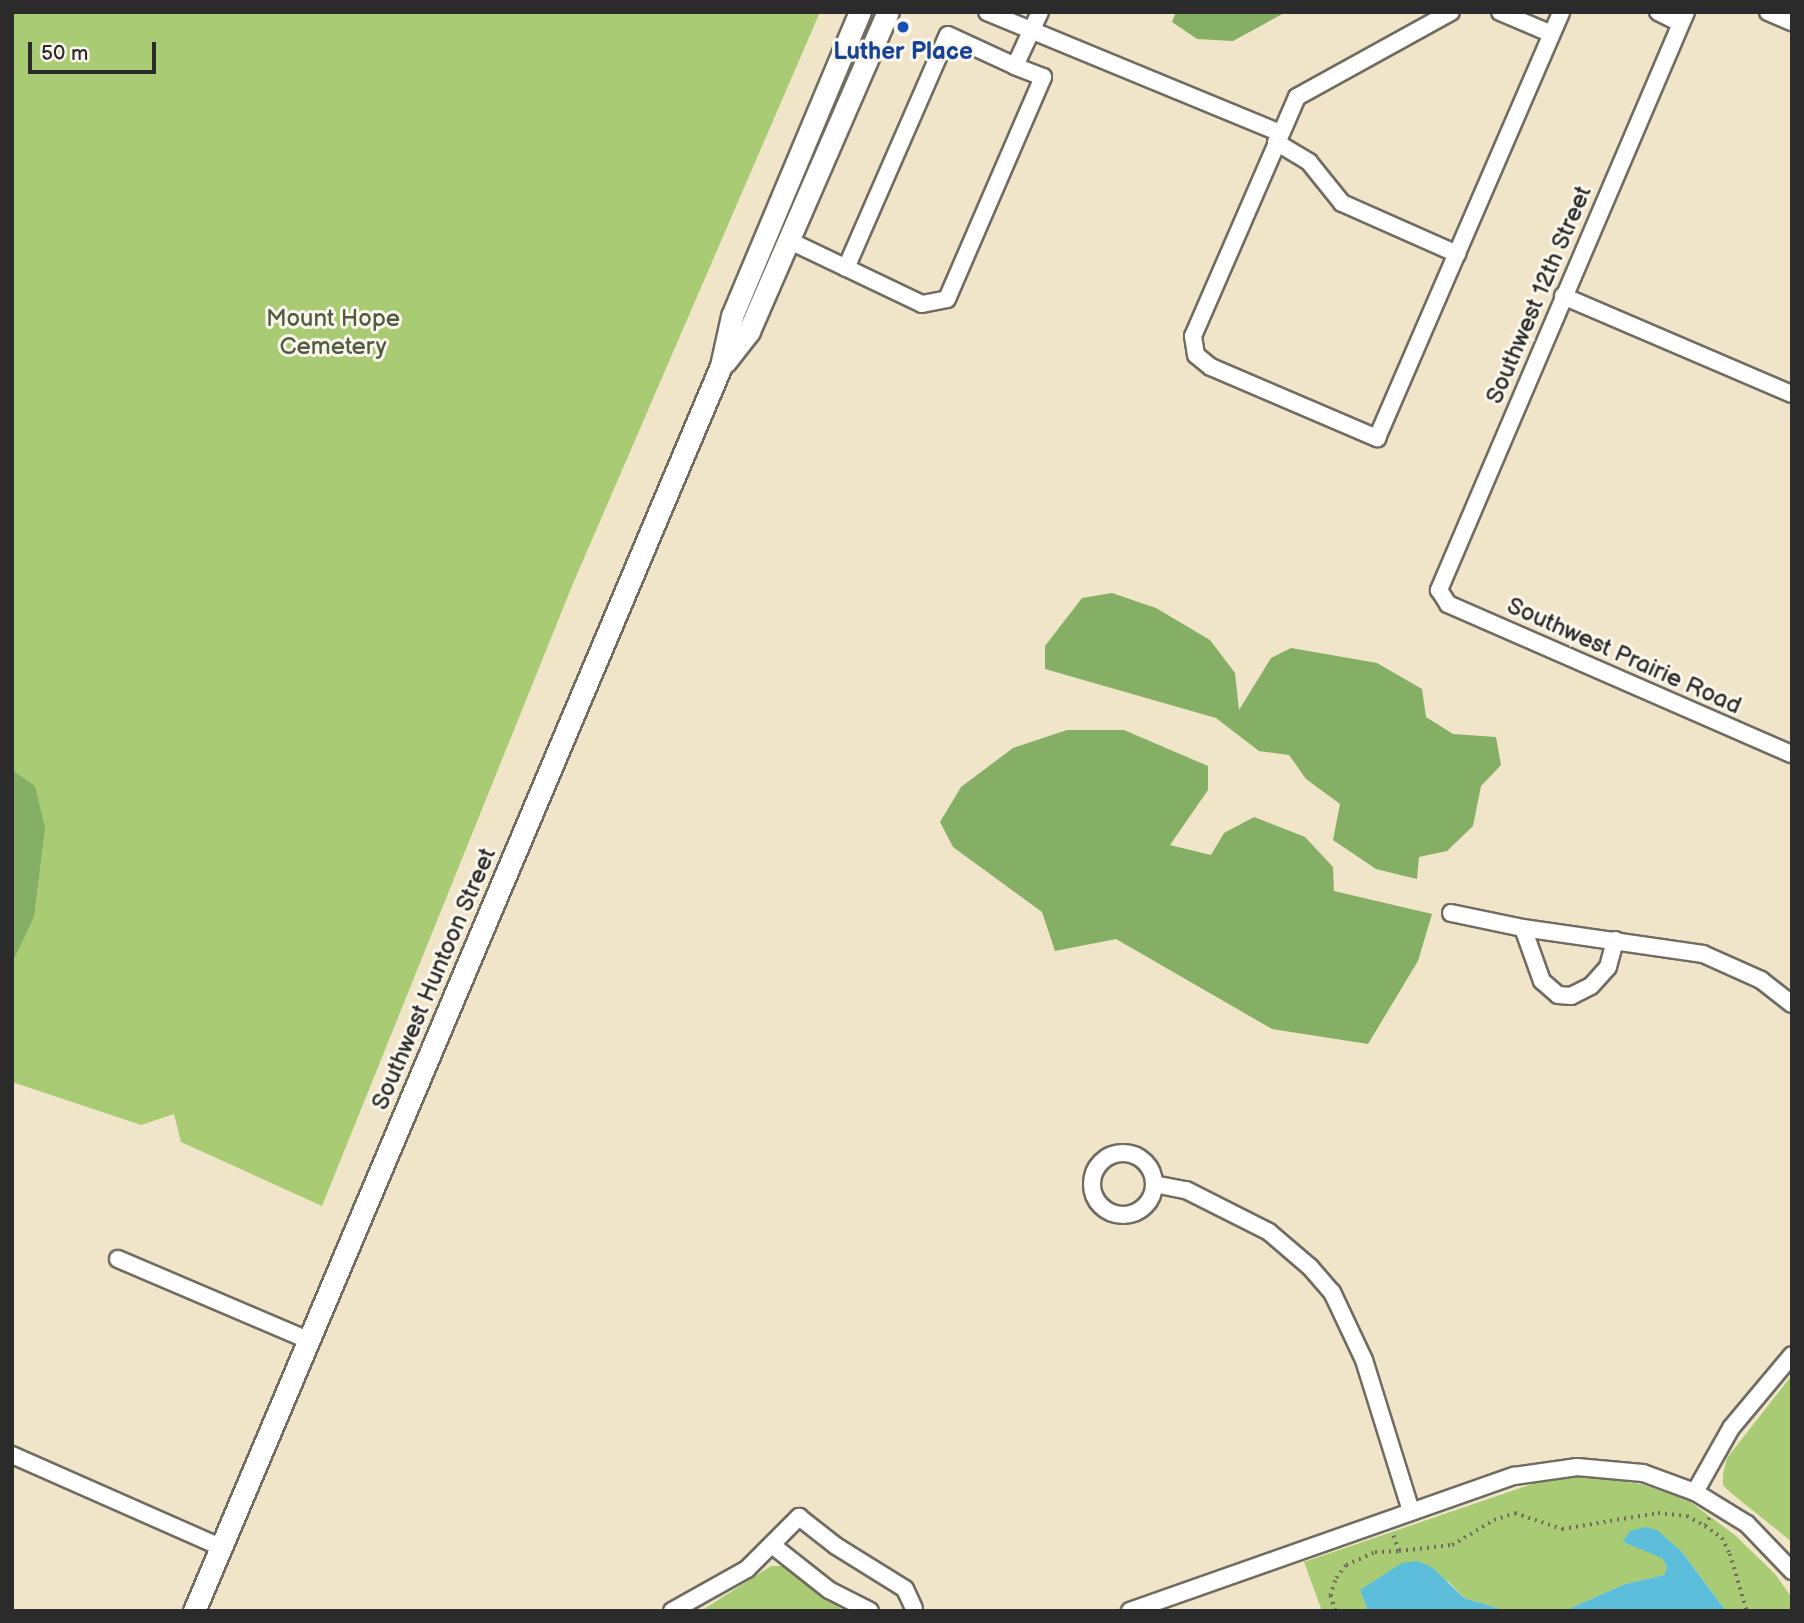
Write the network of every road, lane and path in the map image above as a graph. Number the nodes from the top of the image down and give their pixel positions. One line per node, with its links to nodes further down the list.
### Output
1 (860, 12): 20 (main road, Southwest Huntoon Street)
2 (888, 12): 16 (main road, Southwest Huntoon Street)
3 (987, 12): 12 (street)
4 (1040, 12): 12 (street)
5 (1451, 12): 15 (street)
6 (1500, 12): 13 (street)
7 (1562, 12): 13 (street)
8 (1658, 12): 10 (street)
9 (1768, 12): 11 (street)
10 (1684, 18): 19 (street, Southwest 12th Street)
11 (1792, 22)
12 (1032, 30): 14 (street); 15 (street)
13 (1552, 34): 17 (street)
14 (1015, 66): 18 (street); 18 (street)
15 (1278, 138): 17 (street); 17 (street)
16 (790, 241): 18 (street); 20 (main road, Southwest Huntoon Street)
17 (1457, 254)
18 (846, 268)
19 (1563, 296): 21 (street); 22 (street, Southwest 12th Street)
20 (721, 366): 30 (main road, Southwest Huntoon Street)
21 (1792, 394)
22 (1441, 596): 23 (street, Southwest Prairie Road)
23 (1792, 754)
24 (1451, 913): 25 (street)
25 (1523, 928): 26 (street); 26 (street)
26 (1615, 940): 27 (street)
27 (1792, 1004)
28 (1154, 1184): 34 (street)
29 (118, 1259): 30 (street)
30 (310, 1341): 39 (main road, Southwest Huntoon Street)
31 (1792, 1355): 33 (street)
32 (12, 1455): 39 (street)
33 (1695, 1492): 34 (street); 41 (street)
34 (1410, 1511): 46 (street)
35 (1711, 1516): 36 (path)
36 (1705, 1526): 40 (path); 48 (path)
37 (1391, 1530): 40 (path)
38 (772, 1545): 42 (street); 44 (street); 45 (street)
39 (223, 1548): 43 (main road, Southwest Huntoon Street)
40 (1399, 1550): 47 (path)
41 (1792, 1571)
42 (915, 1610)
43 (194, 1611)
44 (672, 1611)
45 (870, 1611)
46 (1130, 1611)
47 (1335, 1611)
48 (1747, 1611)

